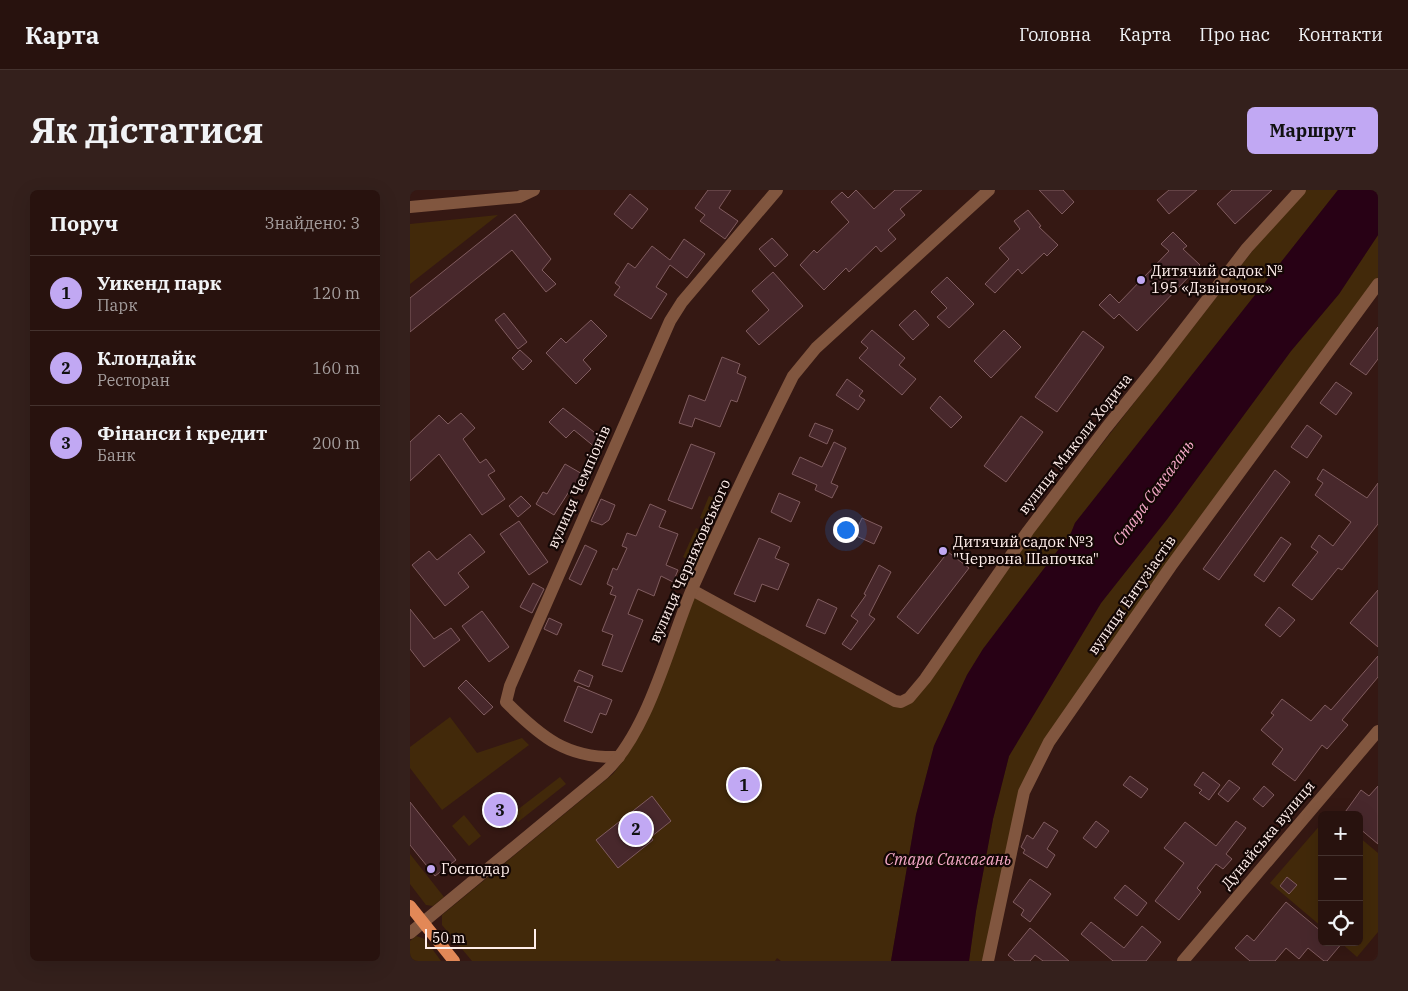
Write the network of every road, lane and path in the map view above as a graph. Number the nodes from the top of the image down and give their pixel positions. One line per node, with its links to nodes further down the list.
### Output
1 (534, 190): 5 (street)
2 (776, 190): 9 (street, вулиця Чемпіонів)
3 (989, 190): 7 (street, вулиця Черняховського)
4 (1300, 190): 7 (street, вулиця Миколи Ходича)
5 (410, 207)
6 (1378, 284): 14 (street, вулиця Ентузіастів)
7 (692, 590): 9 (street, вулиця Черняховського)
8 (1378, 731): 15 (street, Дунайська вулиця)
9 (619, 757): 11 (street, вулиця Черняховського)
10 (410, 906): 11 (main road)
11 (423, 922): 12 (street, вулиця Черняховського); 13 (main road)
12 (410, 933)
13 (454, 961)
14 (988, 961)
15 (1183, 961)

